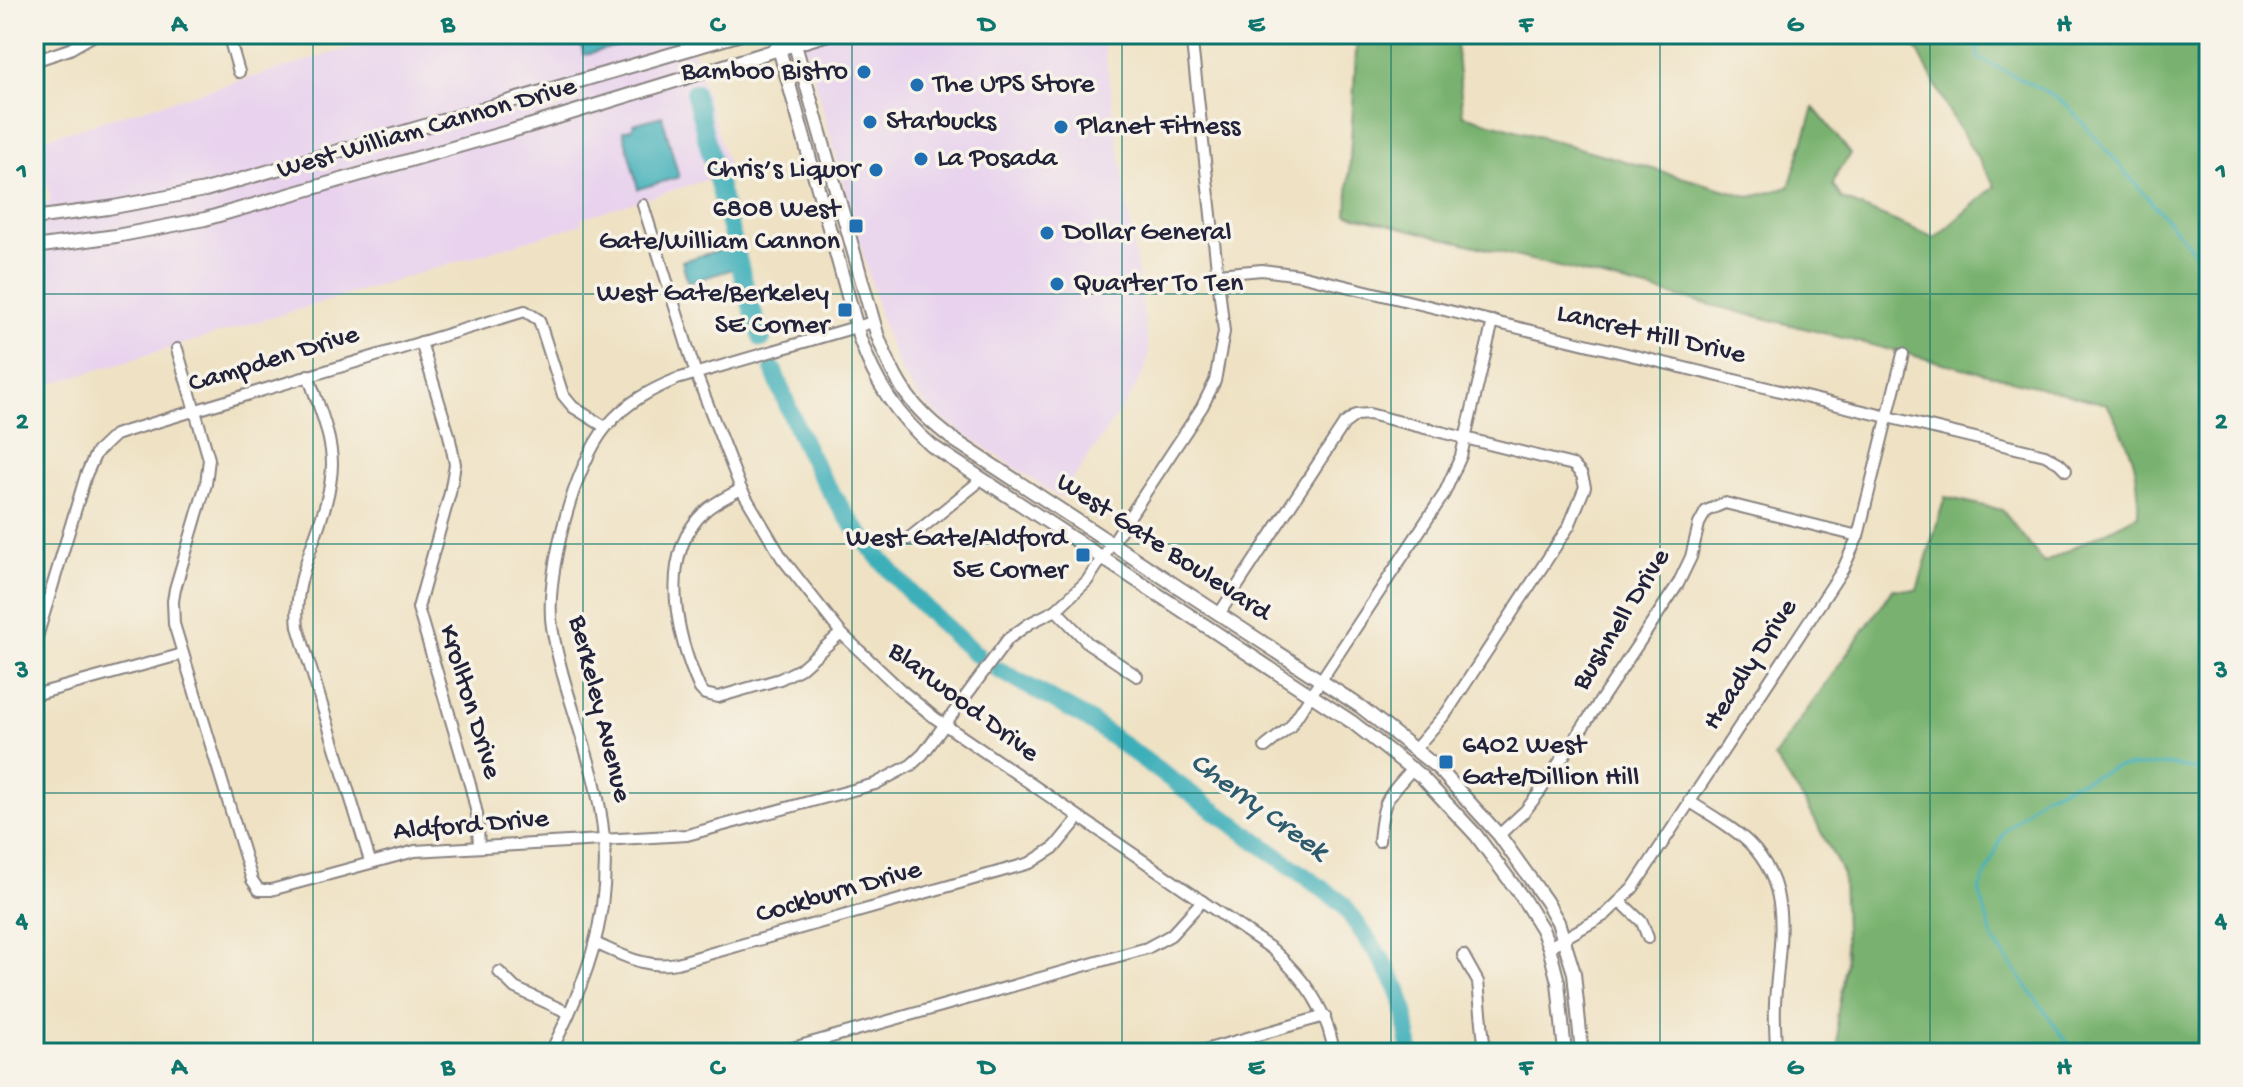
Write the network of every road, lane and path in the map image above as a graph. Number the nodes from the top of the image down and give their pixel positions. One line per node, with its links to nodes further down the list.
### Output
1 (96, 34): 9 (street)
2 (228, 34): 10 (street)
3 (741, 34): 11 (main road, West William Cannon Drive)
4 (775, 34): 8 (main road, West Gate Boulevard)
5 (828, 34): 7 (main road, West William Cannon Drive)
6 (1191, 34): 18 (street, Aldford Drive)
7 (794, 40): 8 (main road, West William Cannon Drive); 14 (main road, West Gate Boulevard)
8 (779, 50): 12 (main road, West William Cannon Drive); 16 (main road, West Gate Boulevard)
9 (34, 61)
10 (239, 72)
11 (332, 153): 12 (main road); 15 (main road, West William Cannon Drive)
12 (340, 180): 17 (main road, West William Cannon Drive)
13 (643, 205): 25 (street, Blarwood Drive)
14 (844, 211): 16 (main road); 20 (main road, West Gate Boulevard)
15 (34, 218)
16 (826, 218): 21 (main road, West Gate Boulevard)
17 (34, 247)
18 (1218, 274): 19 (street, Lancret Hill Drive); 36 (street, Aldford Drive)
19 (1493, 321): 28 (street, Lancret Hill Drive); 30 (street)
20 (873, 322): 21 (street, Berkeley Avenue); 36 (main road, West Gate Boulevard)
21 (856, 326): 25 (street, Berkeley Avenue); 32 (main road, West Gate Boulevard)
22 (421, 342): 26 (street, Campden Drive); 29 (street, Campden Drive); 56 (street, Krollton Drive)
23 (177, 349): 27 (street, Aldford Drive)
24 (1903, 354): 28 (street, Headly Drive)
25 (696, 374): 29 (street, Berkeley Avenue); 33 (street, Blarwood Drive)
26 (308, 375): 27 (street, Campden Drive); 57 (street)
27 (195, 409): 41 (street, Campden Drive); 42 (street, Aldford Drive)
28 (1888, 416): 31 (street, Lancret Hill Drive); 34 (street, Headly Drive)
29 (605, 427): 54 (street, Berkeley Avenue)
30 (1466, 439): 39 (street); 44 (street); 49 (street)
31 (2066, 470)
32 (980, 478): 35 (street); 37 (main road, West Gate Boulevard)
33 (741, 489): 40 (street, Blarwood Drive); 40 (street)
34 (1858, 536): 51 (street, Headly Drive); 53 (street, Bushnell Drive)
35 (908, 539)
36 (1113, 544): 37 (street, Aldford Drive); 39 (main road, West Gate Boulevard)
37 (1104, 559): 38 (street, Aldford Drive); 46 (main road, West Gate Boulevard)
38 (1056, 610): 43 (street); 47 (street, Aldford Drive)
39 (1219, 614): 44 (main road, West Gate Boulevard)
40 (841, 633): 47 (street, Blarwood Drive)
41 (34, 647)
42 (183, 654): 45 (street); 57 (street, Aldford Drive)
43 (1137, 676)
44 (1321, 680): 46 (street); 49 (main road, West Gate Boulevard)
45 (34, 695)
46 (1311, 695): 48 (street); 50 (main road, West Gate Boulevard)
47 (945, 725): 52 (street, Blarwood Drive); 54 (street, Aldford Drive)
48 (1265, 747)
49 (1416, 748): 53 (main road, West Gate Boulevard)
50 (1413, 768): 55 (street); 63 (main road, West Gate Boulevard)
51 (1689, 801): 59 (street, Headly Drive); 76 (street)
52 (1079, 818): 58 (street, Blarwood Drive); 62 (street, Cockburn Drive)
53 (1499, 835): 61 (main road, West Gate Boulevard)
54 (604, 839): 56 (street, Aldford Drive); 62 (street, Berkeley Avenue)
55 (1379, 841)
56 (479, 845): 57 (street, Aldford Drive)
57 (370, 861)
58 (1202, 901): 67 (street, Blarwood Drive); 70 (street)
59 (1621, 902): 60 (street); 61 (street, Headly Drive)
60 (1648, 938)
61 (1564, 939): 63 (street, Headly Drive); 75 (main road, West Gate Boulevard)
62 (597, 944): 66 (street, Berkeley Avenue)
63 (1549, 947): 74 (main road, West Gate Boulevard)
64 (1463, 955): 73 (street)
65 (499, 972): 66 (street)
66 (569, 1013): 68 (street, Berkeley Avenue)
67 (1325, 1016): 71 (street); 72 (street, Blarwood Drive)
68 (551, 1051): 69 (street)
69 (563, 1053)
70 (775, 1053)
71 (1194, 1053)
72 (1334, 1053)
73 (1485, 1053)
74 (1565, 1053)
75 (1582, 1053)
76 (1776, 1053)

